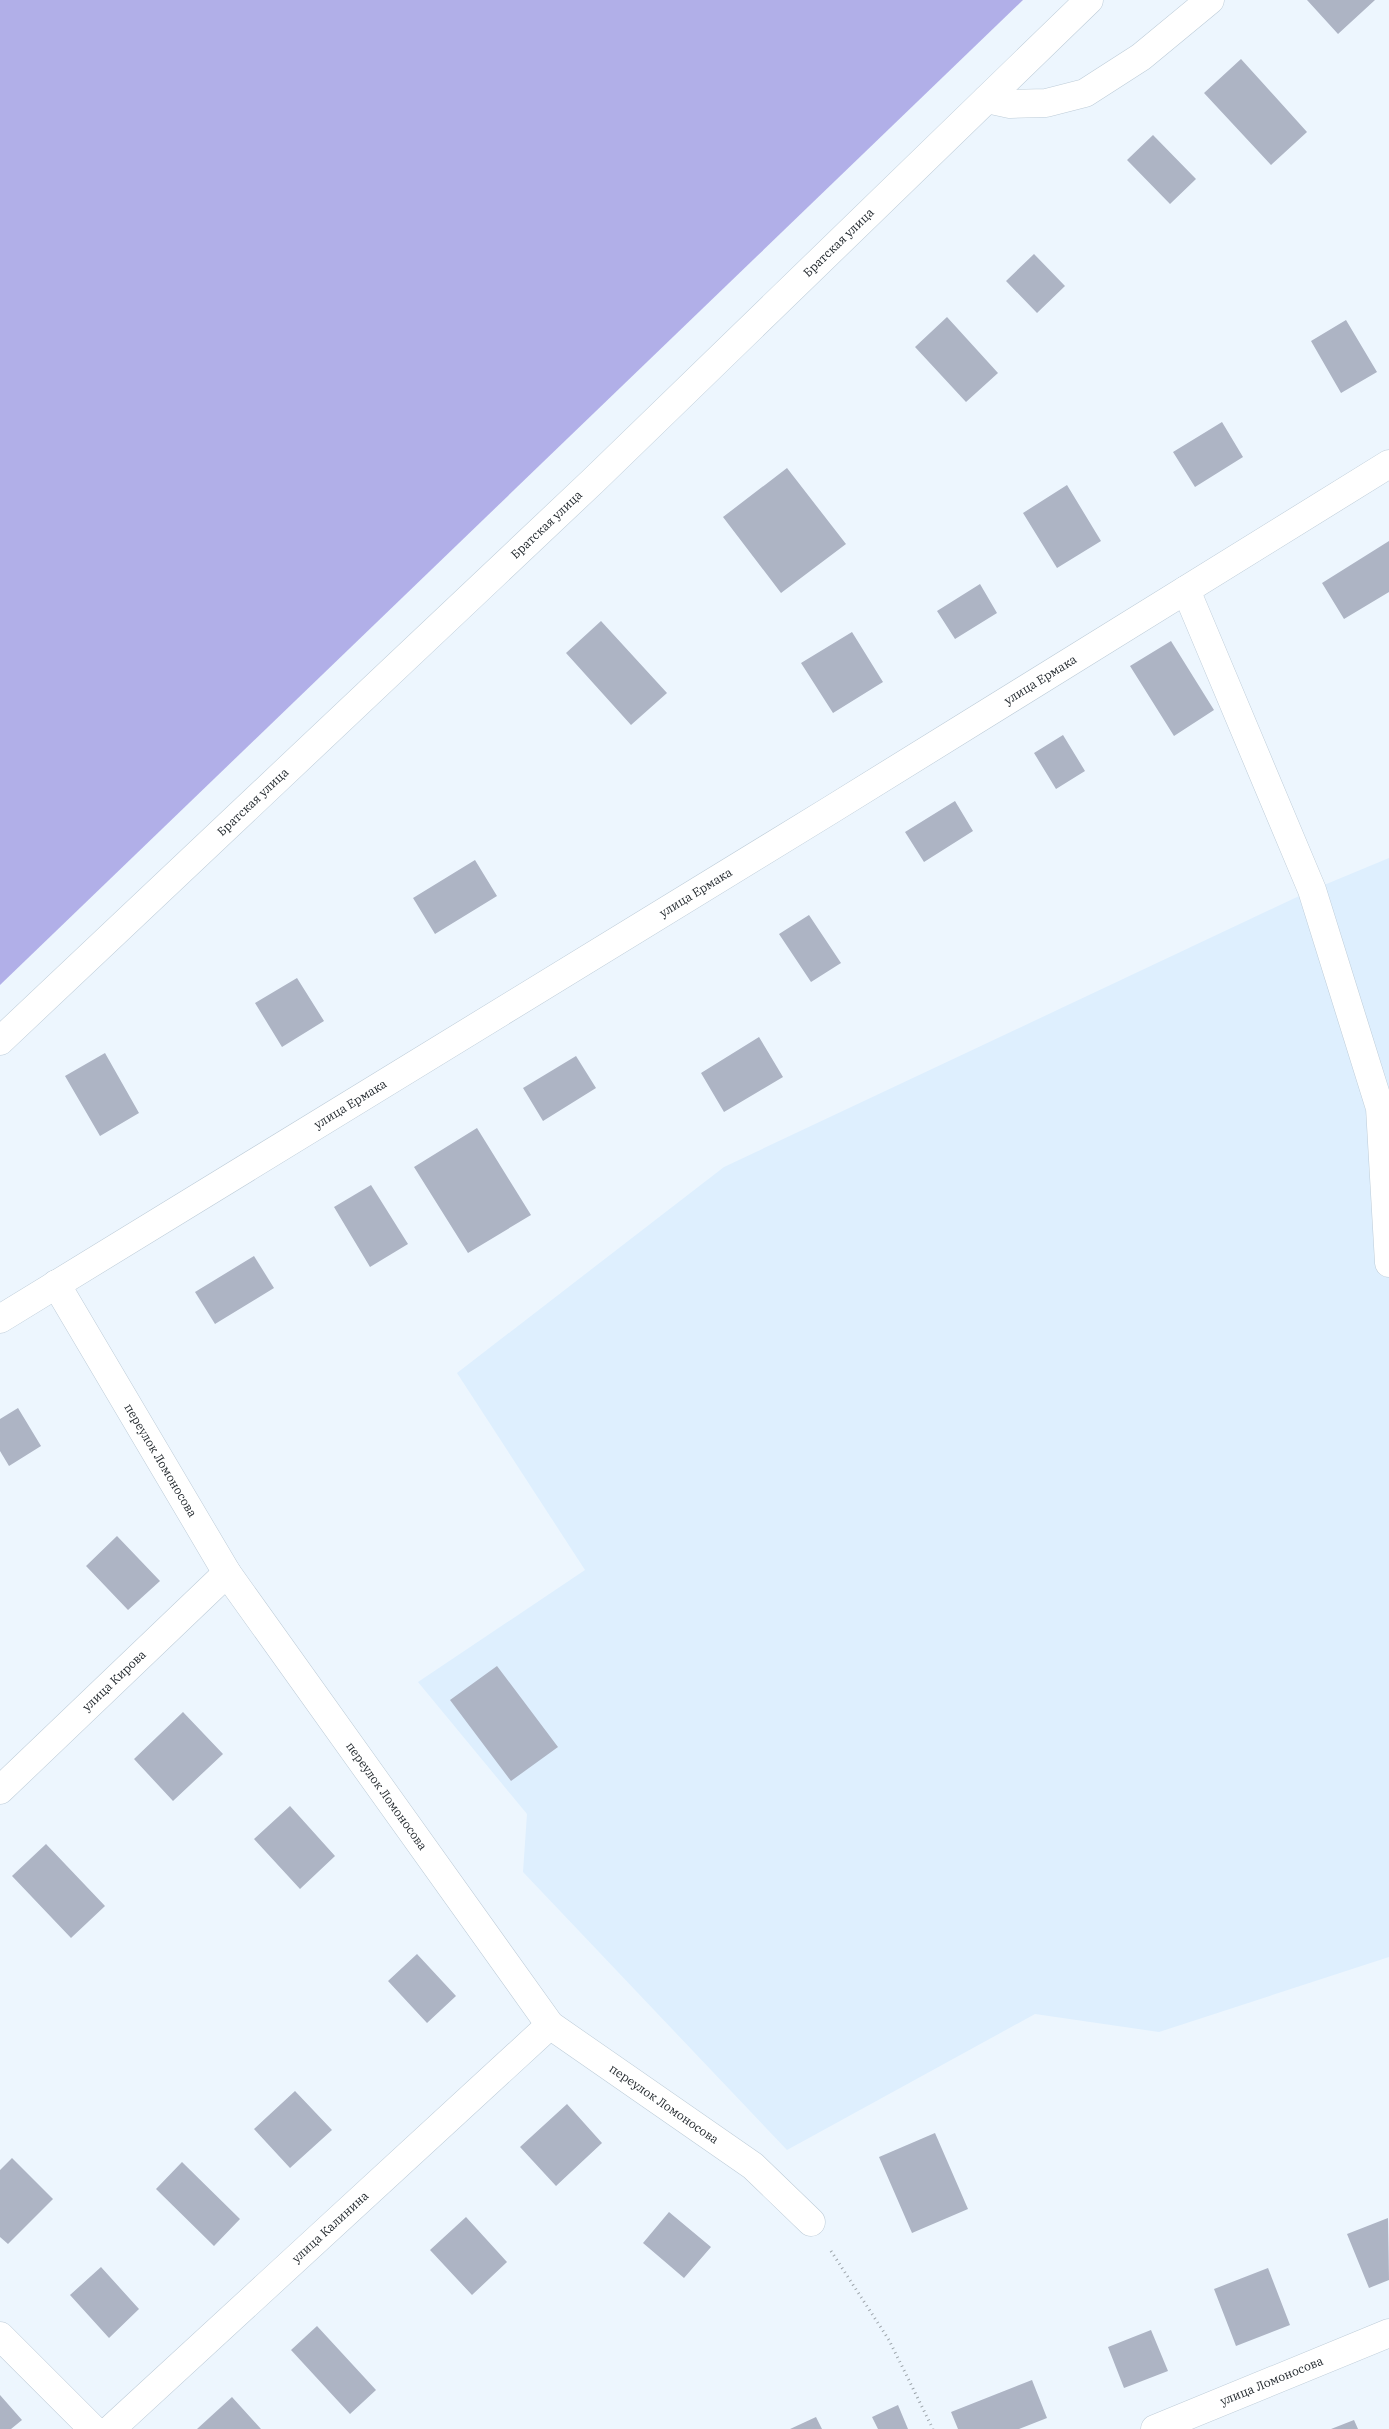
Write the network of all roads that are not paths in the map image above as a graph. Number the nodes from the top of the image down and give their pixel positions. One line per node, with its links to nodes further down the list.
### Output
1 (1089, 0): 3 (street, Братская улица)
2 (1210, 0): 3 (street)
3 (988, 98): 6 (street, Братская улица)
4 (1389, 464): 5 (street, улица Ермака)
5 (1186, 590): 7 (street); 8 (street, улица Ермака)
6 (0, 1042)
7 (1389, 1263)
8 (56, 1284): 9 (street, улица Ермака); 10 (street, переулок Ломоносова)
9 (0, 1319)
10 (227, 1573): 11 (street, улица Кирова); 12 (street, переулок Ломоносова)
11 (0, 1790)
12 (550, 2025): 13 (street, переулок Ломоносова); 17 (street, улица Калинина)
13 (811, 2222)
14 (1389, 2334): 18 (street, улица Ломоносова)
15 (0, 2336): 16 (street)
16 (93, 2429)
17 (111, 2429)
18 (1155, 2429)

